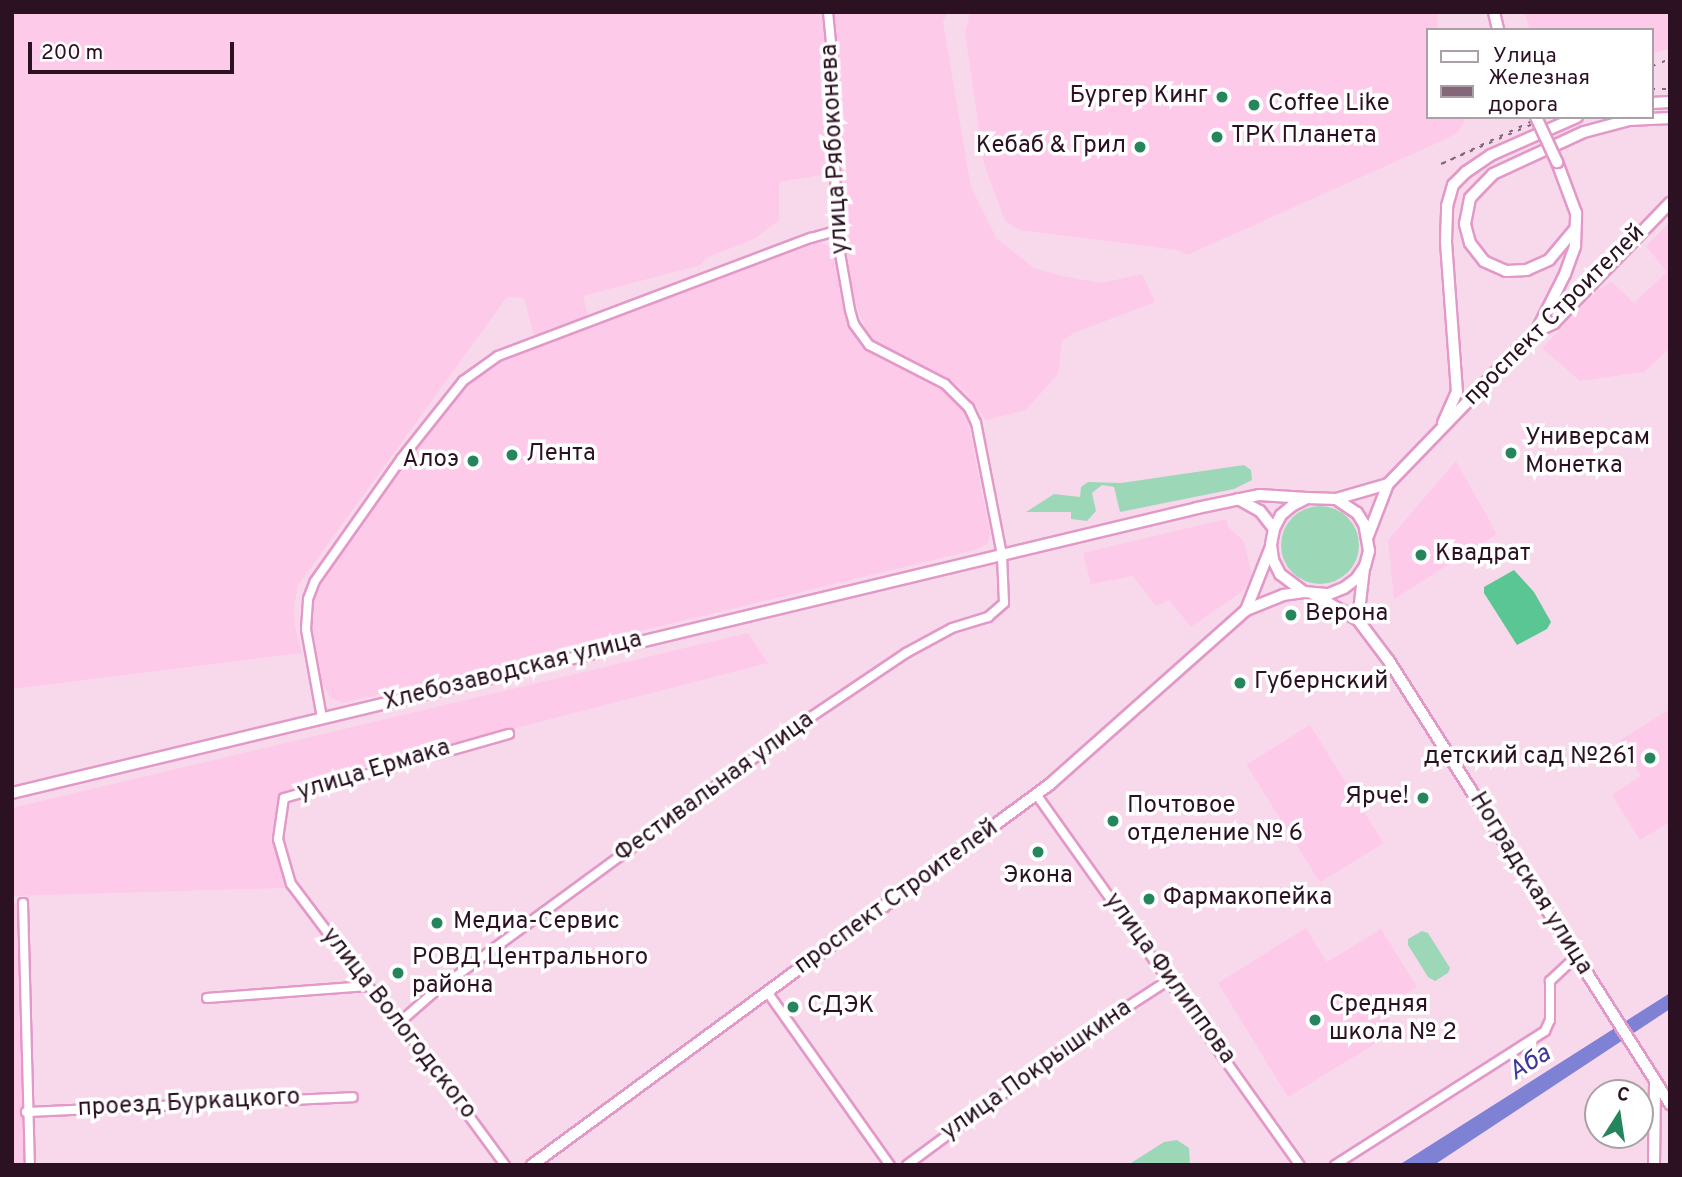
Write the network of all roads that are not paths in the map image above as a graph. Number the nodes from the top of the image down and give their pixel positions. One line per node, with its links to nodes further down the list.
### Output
1 (828, 12): 7 (street, улица Рябоконева)
2 (1537, 119): 6 (main road, bridge)
3 (1572, 119): 9 (main road)
4 (1650, 119): 6 (main road)
5 (1670, 202): 8 (main road, проспект Строителей)
6 (1575, 229): 8 (main road)
7 (836, 231): 17 (street, улица Рябоконева); 22 (street)
8 (1535, 332): 9 (main road, проспект Строителей)
9 (1440, 430): 10 (main road, проспект Строителей)
10 (1388, 484): 13 (main road); 15 (main road)
11 (1307, 498): 12 (main road); 13 (main road); 14 (main road)
12 (1238, 499): 14 (main road); 17 (main road, Хлебозаводская улица)
13 (1336, 499): 15 (main road)
14 (1274, 529): 16 (main road)
15 (1368, 536): 18 (main road)
16 (1271, 545): 19 (main road); 20 (main road)
17 (1002, 555): 22 (main road, Хлебозаводская улица); 33 (street, Фестивальная улица)
18 (1365, 566): 19 (main road); 21 (main road)
19 (1309, 593): 20 (main road); 21 (main road)
20 (1246, 610): 25 (main road, проспект Строителей)
21 (1359, 620): 28 (main road, Ноградская улица)
22 (322, 718): 24 (main road, Хлебозаводская улица)
23 (509, 734): 26 (street, улица Ермака)
24 (12, 793)
25 (1037, 794): 29 (street, улица Филиппова); 31 (main road, проспект Строителей)
26 (291, 884): 30 (street, улица Вологодского)
27 (23, 903): 37 (street)
28 (1576, 957): 34 (main road, Ноградская улица); 44 (street)
29 (1169, 979): 42 (street, улица Покрышкина); 43 (street, улица Филиппова)
30 (368, 986): 32 (street); 33 (street, улица Вологодского)
31 (768, 993): 40 (main road, проспект Строителей); 41 (street)
32 (206, 998)
33 (400, 1022): 39 (street, улица Вологодского)
34 (1655, 1080): 36 (main road, Ноградская улица); 45 (main road)
35 (353, 1097): 37 (street, проезд Буркацкого)
36 (1670, 1104)
37 (26, 1112): 38 (street)
38 (30, 1165)
39 (505, 1165)
40 (532, 1165)
41 (890, 1165)
42 (907, 1165)
43 (1300, 1165)
44 (1335, 1165)
45 (1654, 1165)

